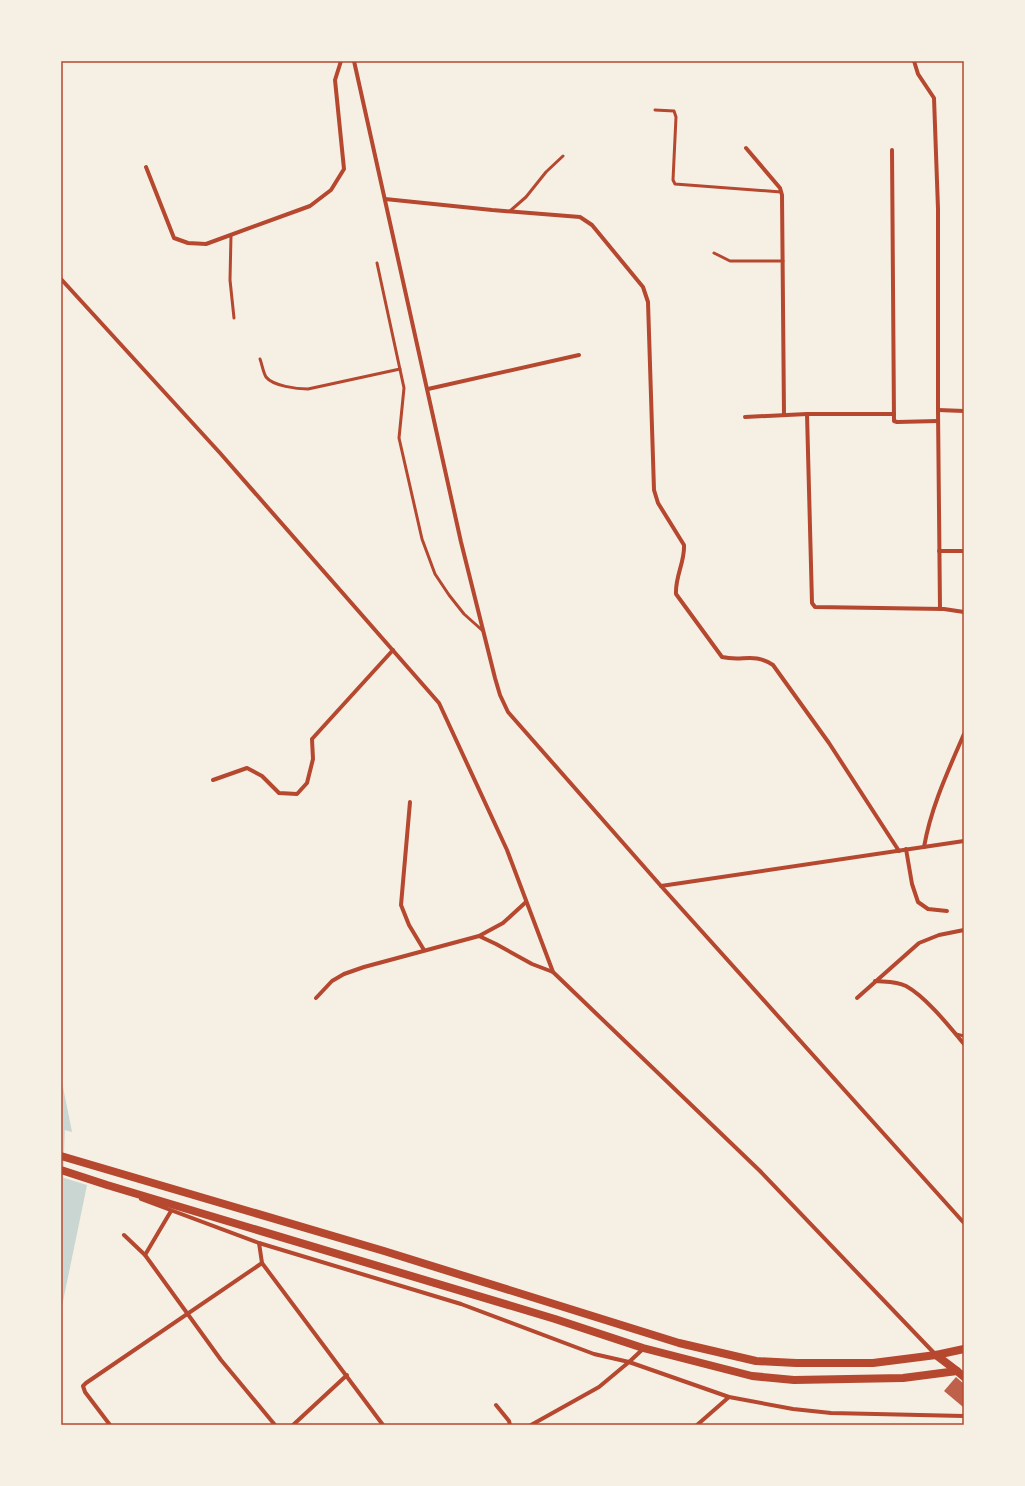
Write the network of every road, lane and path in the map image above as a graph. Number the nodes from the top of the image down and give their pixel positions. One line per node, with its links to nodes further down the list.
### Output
1 (341, 61): 12 (street)
2 (354, 61): 10 (street)
3 (914, 61): 22 (street)
4 (655, 110): 9 (lane)
5 (746, 148): 9 (street)
6 (892, 150): 25 (street)
7 (563, 156): 11 (lane)
8 (146, 168): 12 (street)
9 (781, 192): 14 (street)
10 (385, 199): 11 (street); 21 (street)
11 (510, 211): 41 (street)
12 (231, 234): 17 (lane)
13 (714, 253): 14 (lane)
14 (783, 261): 26 (street)
15 (376, 263): 20 (lane)
16 (61, 279): 34 (street)
17 (234, 318)
18 (579, 355): 21 (street)
19 (260, 359): 20 (lane)
20 (400, 369): 33 (lane)
21 (428, 389): 33 (street)
22 (938, 410): 23 (street); 28 (street)
23 (964, 411)
24 (807, 414): 25 (street); 26 (street); 31 (street)
25 (894, 414): 28 (street)
26 (784, 415): 27 (street)
27 (745, 417)
28 (938, 421): 29 (street)
29 (939, 551): 30 (street); 31 (street)
30 (964, 551)
31 (940, 609): 32 (street)
32 (964, 612)
33 (484, 632): 42 (street)
34 (394, 650): 36 (street); 43 (street)
35 (964, 734): 39 (street)
36 (213, 780)
37 (410, 802): 47 (street)
38 (964, 841): 39 (street)
39 (924, 847): 40 (street)
40 (906, 849): 41 (street); 44 (street)
41 (899, 850): 42 (street)
42 (661, 886): 59 (street)
43 (526, 902): 46 (street); 48 (street)
44 (947, 911)
45 (964, 930): 49 (street)
46 (479, 936): 47 (street); 48 (street)
47 (424, 950): 50 (street)
48 (553, 972): 67 (street)
49 (875, 981): 51 (street); 52 (street)
50 (316, 998)
51 (857, 998)
52 (956, 1034): 53 (lane); 54 (street)
53 (964, 1036)
54 (964, 1044)
55 (61, 1156): 67 (main road)
56 (61, 1170): 57 (main road)
57 (106, 1185): 58 (street); 65 (main road)
58 (170, 1211): 61 (street); 62 (street)
59 (964, 1223)
60 (124, 1235): 62 (street)
61 (258, 1243): 63 (street); 68 (street)
62 (145, 1255): 64 (street)
63 (262, 1264): 64 (street); 70 (street)
64 (187, 1314): 75 (street); 76 (street)
65 (643, 1348): 68 (street); 69 (main road)
66 (964, 1349): 67 (main road)
67 (936, 1355): 69 (main road)
68 (629, 1362): 72 (street); 80 (street)
69 (957, 1371): 71 (main road)
70 (347, 1375): 77 (street); 78 (street)
71 (964, 1377)
72 (729, 1397): 74 (street); 81 (street)
73 (496, 1405): 79 (street)
74 (964, 1416)
75 (110, 1425)
76 (275, 1425)
77 (293, 1425)
78 (383, 1425)
79 (510, 1425)
80 (532, 1425)
81 (697, 1425)

